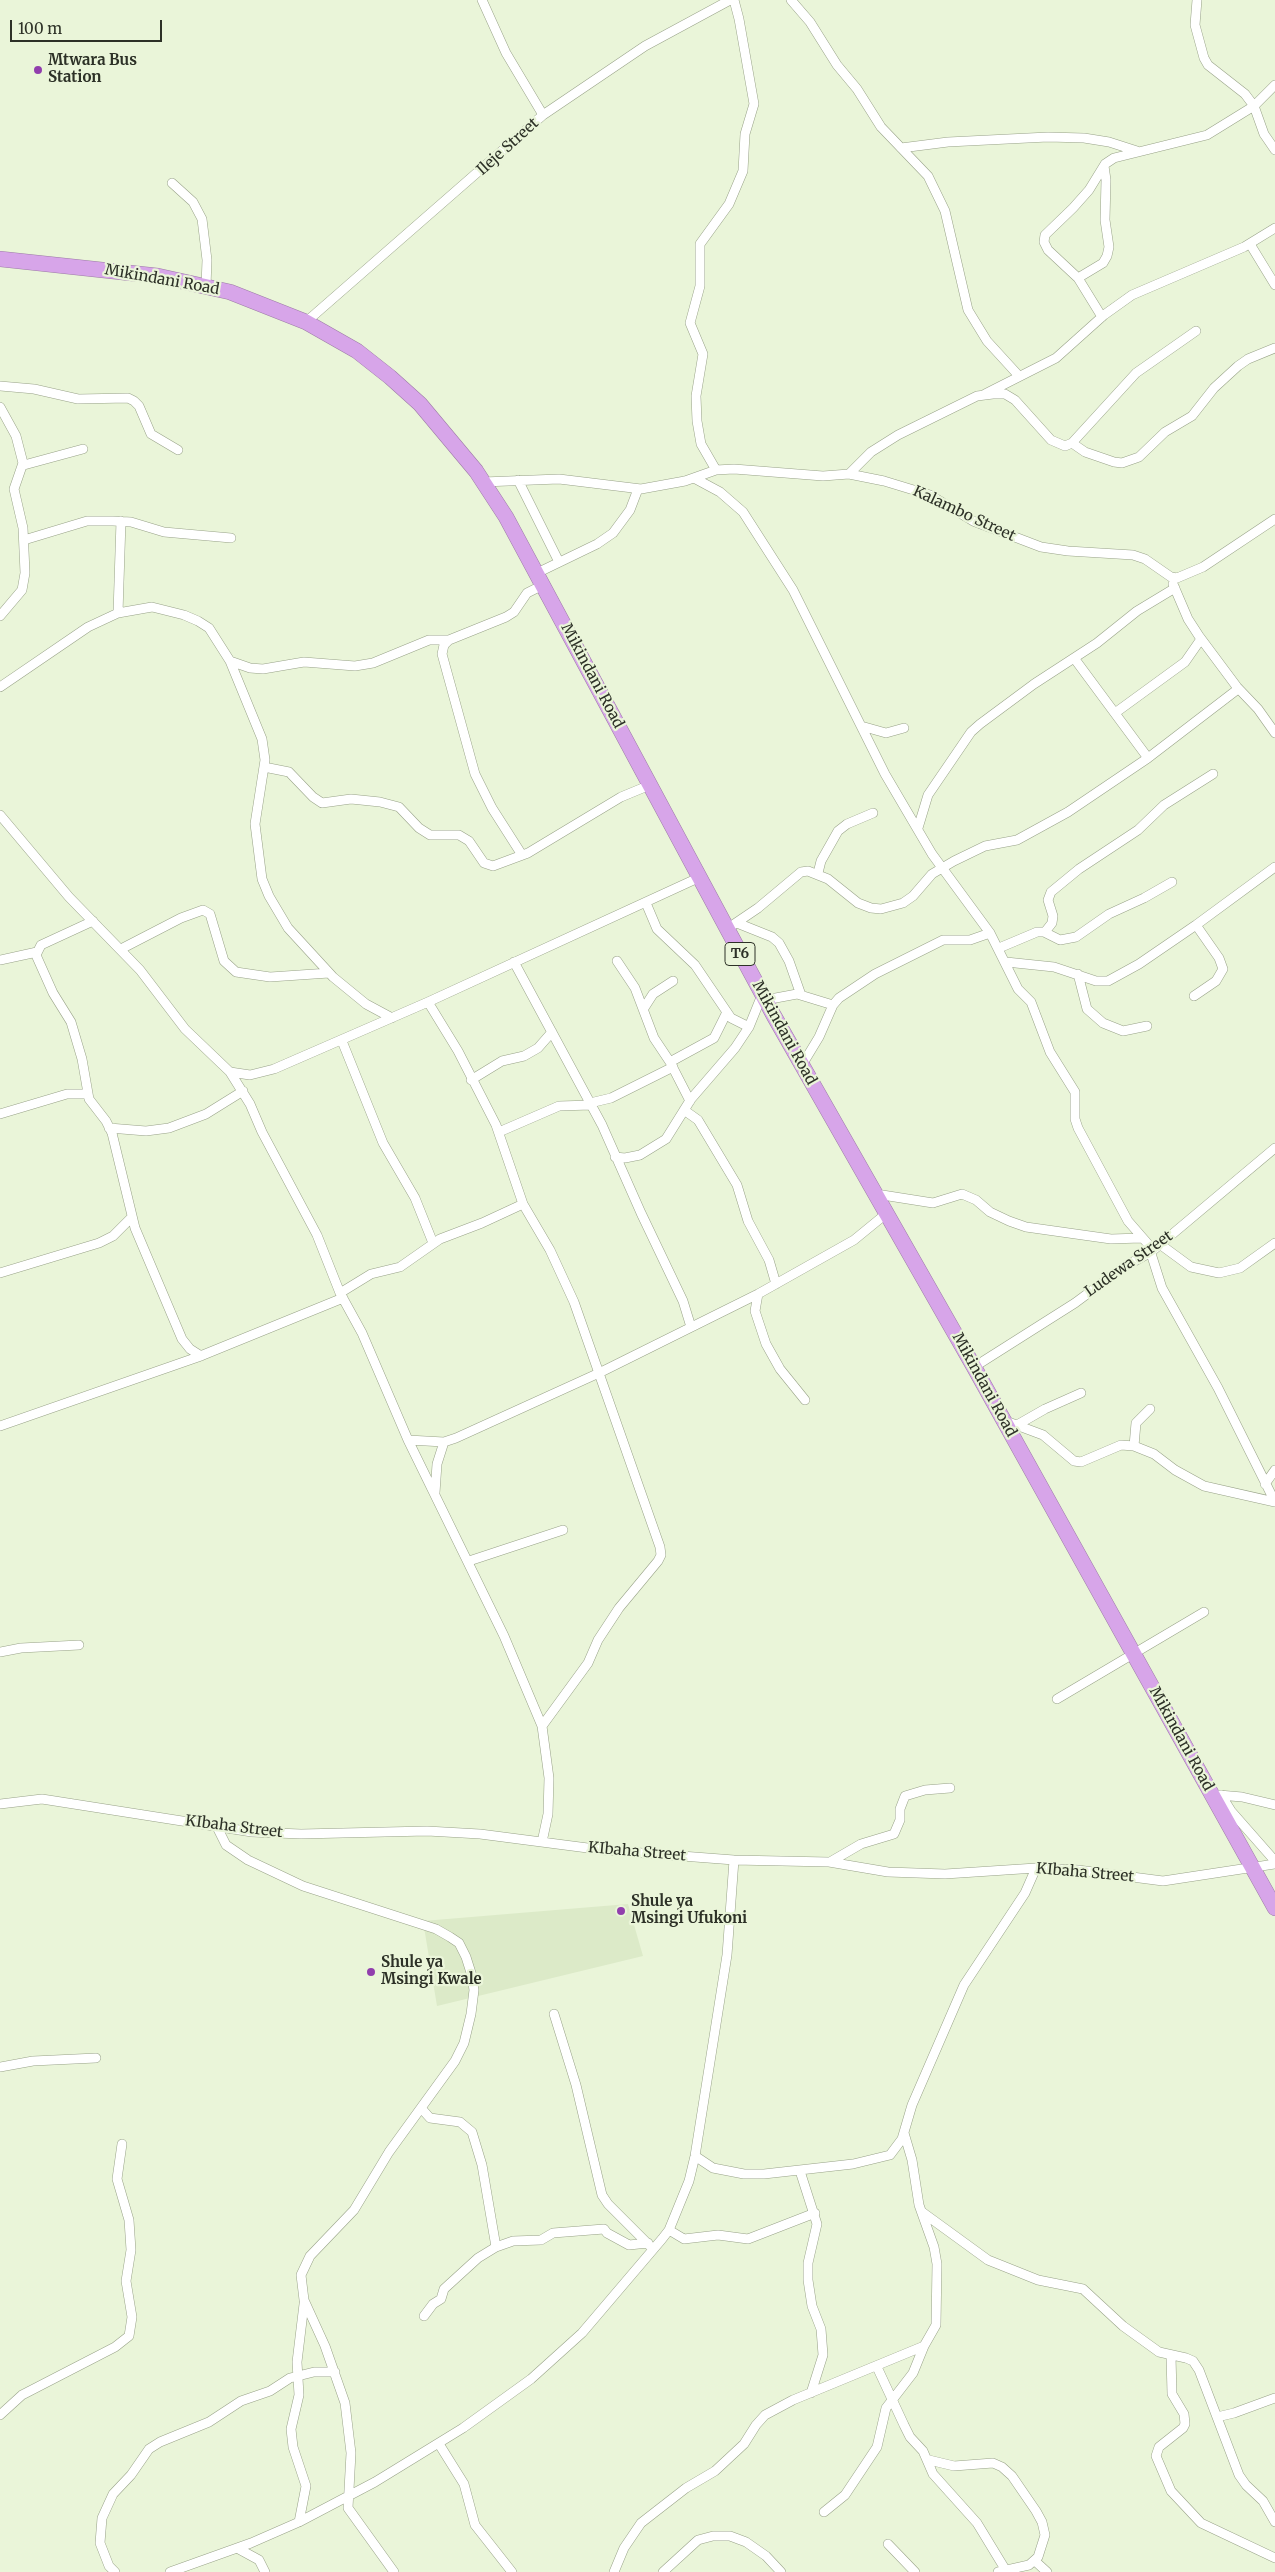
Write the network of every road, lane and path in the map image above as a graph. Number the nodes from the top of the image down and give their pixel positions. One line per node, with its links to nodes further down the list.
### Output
1 (482, 0): 7 (street)
2 (732, 0): 7 (street, Ileje Street); 31 (street)
3 (791, 0): 8 (street)
4 (1197, 0): 6 (street)
5 (1275, 85): 6 (street)
6 (1254, 106): 9 (street); 10 (street)
7 (543, 115): 20 (street, Ileje Street)
8 (901, 148): 10 (street); 23 (street)
9 (1275, 150)
10 (1137, 151): 11 (street)
11 (1104, 166): 16 (street); 16 (street)
12 (172, 183): 18 (street)
13 (1275, 228): 14 (street)
14 (1250, 244): 17 (street); 19 (street)
15 (0, 259): 18 (highway, Mikindani Road / T6)
16 (1078, 278): 19 (street)
17 (1275, 285)
18 (206, 286): 20 (highway, Mikindani Road / T6)
19 (1102, 317): 23 (street)
20 (306, 322): 35 (highway, Mikindani Road / T6)
21 (1196, 331): 27 (street)
22 (1275, 348): 27 (street)
23 (1019, 376): 25 (street)
24 (0, 386): 29 (street)
25 (983, 395): 27 (street); 32 (street)
26 (0, 407): 30 (street)
27 (1072, 443)
28 (83, 449): 30 (street)
29 (178, 450)
30 (24, 465): 40 (street)
31 (716, 470): 32 (street, Kalambo Street); 33 (street, Kalambo Street)
32 (849, 474): 42 (street, Kalambo Street)
33 (694, 478): 36 (street, Kalambo Street); 54 (street)
34 (518, 480): 35 (street, Kalambo Street); 36 (street, Kalambo Street); 41 (street)
35 (483, 482): 43 (highway, Mikindani Road / T6)
36 (638, 489): 41 (street)
37 (1275, 519): 42 (street)
38 (121, 521): 39 (street); 40 (street); 45 (street)
39 (231, 538)
40 (24, 540): 46 (street)
41 (558, 562): 43 (street)
42 (1171, 577): 44 (street)
43 (540, 579): 48 (street); 60 (highway, Mikindani Road / T6)
44 (1174, 588): 47 (street); 49 (street)
45 (118, 613): 50 (street); 51 (street)
46 (0, 616)
47 (1201, 639): 52 (street); 53 (street)
48 (449, 640): 50 (street); 64 (street)
49 (1074, 658): 53 (street); 63 (street)
50 (230, 661): 58 (street)
51 (0, 686)
52 (1238, 689): 56 (street); 57 (street)
53 (1115, 713): 57 (street)
54 (861, 726): 55 (street); 63 (street)
55 (904, 728)
56 (1274, 729)
57 (1148, 758): 66 (street)
58 (264, 767): 64 (street); 83 (street)
59 (1213, 774): 74 (street)
60 (650, 785): 64 (street); 68 (highway, Mikindani Road / T6)
61 (873, 813): 67 (street)
62 (0, 816): 71 (street)
63 (918, 828): 66 (street)
64 (522, 855)
65 (1275, 867): 72 (street)
66 (943, 868): 67 (street); 75 (street)
67 (818, 873): 73 (street)
68 (698, 878): 70 (street); 73 (highway, Mikindani Road / T6)
69 (1172, 882): 74 (street)
70 (646, 903): 81 (street); 92 (street)
71 (93, 921): 77 (street); 78 (street)
72 (1196, 925): 84 (street); 87 (street)
73 (732, 926): 86 (street); 88 (highway, Mikindani Road / T6)
74 (1045, 932): 76 (street)
75 (990, 933): 76 (street); 90 (street)
76 (999, 948): 82 (street)
77 (121, 949): 83 (street); 100 (street)
78 (37, 952): 79 (street); 103 (street)
79 (0, 960)
80 (617, 960): 91 (street)
81 (514, 962): 89 (street); 96 (street)
82 (1006, 962): 84 (street); 115 (street)
83 (329, 973): 93 (street)
84 (1078, 974): 94 (street)
85 (674, 981): 91 (street)
86 (801, 995): 88 (street); 90 (street)
87 (1194, 996)
88 (764, 998): 95 (street); 99 (highway, Mikindani Road / T6)
89 (428, 1002): 93 (street); 101 (street)
90 (833, 1004): 99 (street)
91 (644, 1008): 98 (street)
92 (727, 1012): 95 (street); 98 (street)
93 (392, 1018): 97 (street)
94 (1147, 1026)
95 (749, 1027): 105 (street)
96 (552, 1032): 101 (street); 104 (street)
97 (342, 1041): 100 (street); 117 (street)
98 (671, 1064): 104 (street); 105 (street)
99 (802, 1065): 111 (highway, Mikindani Road / T6)
100 (230, 1072): 102 (street)
101 (471, 1080): 108 (street)
102 (243, 1091): 107 (street); 123 (street)
103 (86, 1094): 106 (street); 107 (street)
104 (591, 1104): 108 (street); 110 (street)
105 (687, 1105): 110 (street); 121 (street)
106 (0, 1114)
107 (109, 1128): 114 (street)
108 (499, 1132): 112 (street)
109 (1275, 1148): 118 (street, Ludewa Street)
110 (615, 1157): 124 (street)
111 (876, 1194): 113 (highway, Mikindani Road / T6); 115 (street)
112 (523, 1204): 117 (street); 127 (street)
113 (887, 1213): 121 (street); 126 (highway, Mikindani Road / T6)
114 (132, 1216): 120 (street); 125 (street)
115 (1141, 1238): 119 (street)
116 (1275, 1242): 118 (street)
117 (433, 1243): 123 (street)
118 (1162, 1244): 119 (street, Ludewa Street)
119 (1151, 1252): 126 (street, Ludewa Street); 138 (street)
120 (0, 1273)
121 (776, 1284): 122 (street)
122 (758, 1294): 124 (street); 129 (street)
123 (341, 1296): 125 (street); 134 (street)
124 (691, 1327): 127 (street)
125 (201, 1356): 133 (street)
126 (974, 1367): 131 (highway, Mikindani Road / T6)
127 (599, 1373): 135 (street); 148 (street)
128 (1081, 1393): 132 (street)
129 (805, 1400)
130 (1150, 1410): 136 (street)
131 (1003, 1420): 132 (street); 146 (highway, Mikindani Road / T6)
132 (1018, 1425): 136 (street)
133 (0, 1426)
134 (408, 1440): 135 (street); 139 (street)
135 (444, 1442): 139 (street)
136 (1134, 1446): 140 (street)
137 (1275, 1470): 138 (street)
138 (1266, 1484): 140 (street)
139 (435, 1496): 142 (street)
140 (1275, 1502)
141 (564, 1530): 142 (street)
142 (469, 1561): 148 (street)
143 (1204, 1612): 146 (street)
144 (79, 1645): 145 (street)
145 (0, 1652)
146 (1134, 1655): 147 (street); 150 (highway, Mikindani Road / T6)
147 (1057, 1699)
148 (542, 1726): 154 (street)
149 (950, 1788): 156 (street)
150 (1216, 1795): 152 (street); 157 (street); 159 (highway, Mikindani Road / T6)
151 (0, 1804): 153 (street, KIbaha Street)
152 (1275, 1805)
153 (216, 1825): 154 (street, KIbaha Street); 164 (street)
154 (542, 1842): 155 (street, KIbaha Street)
155 (734, 1860): 156 (street, KIbaha Street); 167 (street)
156 (829, 1862): 158 (street, KIbaha Street)
157 (1275, 1863): 159 (street, KIbaha Street)
158 (1036, 1868): 159 (street, KIbaha Street); 165 (street)
159 (1252, 1868): 160 (highway, Mikindani Road / T6)
160 (1275, 1908)
161 (554, 2014): 172 (street)
162 (96, 2058): 163 (street)
163 (0, 2067)
164 (421, 2108): 173 (street); 174 (street)
165 (904, 2133): 168 (street); 169 (street)
166 (122, 2144): 184 (street)
167 (695, 2156): 168 (street); 171 (street)
168 (800, 2171): 170 (street)
169 (922, 2212): 176 (street); 177 (street)
170 (815, 2213): 171 (street); 181 (street)
171 (669, 2230): 172 (street)
172 (651, 2246): 173 (street); 186 (street)
173 (496, 2247): 175 (street)
174 (304, 2300): 179 (street); 180 (street)
175 (424, 2316)
176 (924, 2346): 178 (street); 182 (street)
177 (1172, 2356): 185 (street); 194 (street)
178 (877, 2366): 181 (street); 182 (street)
179 (335, 2372): 180 (street); 188 (street)
180 (298, 2376): 190 (street); 197 (street)
181 (811, 2393): 202 (street)
182 (892, 2398): 187 (street); 189 (street)
183 (1275, 2398): 185 (street)
184 (0, 2415)
185 (1217, 2417): 191 (street)
186 (439, 2444): 188 (street); 201 (street)
187 (929, 2460): 195 (street); 196 (street)
188 (350, 2495): 190 (street); 200 (street)
189 (824, 2512)
190 (299, 2522): 193 (street)
191 (1275, 2522)
192 (888, 2544): 205 (street)
193 (237, 2548): 198 (street); 199 (street)
194 (1275, 2558)
195 (1035, 2561): 196 (street); 206 (street)
196 (1001, 2570)
197 (115, 2572)
198 (170, 2572)
199 (265, 2572)
200 (394, 2572)
201 (512, 2572)
202 (614, 2572)
203 (663, 2572): 204 (street)
204 (781, 2572)
205 (914, 2572)
206 (1047, 2572)

